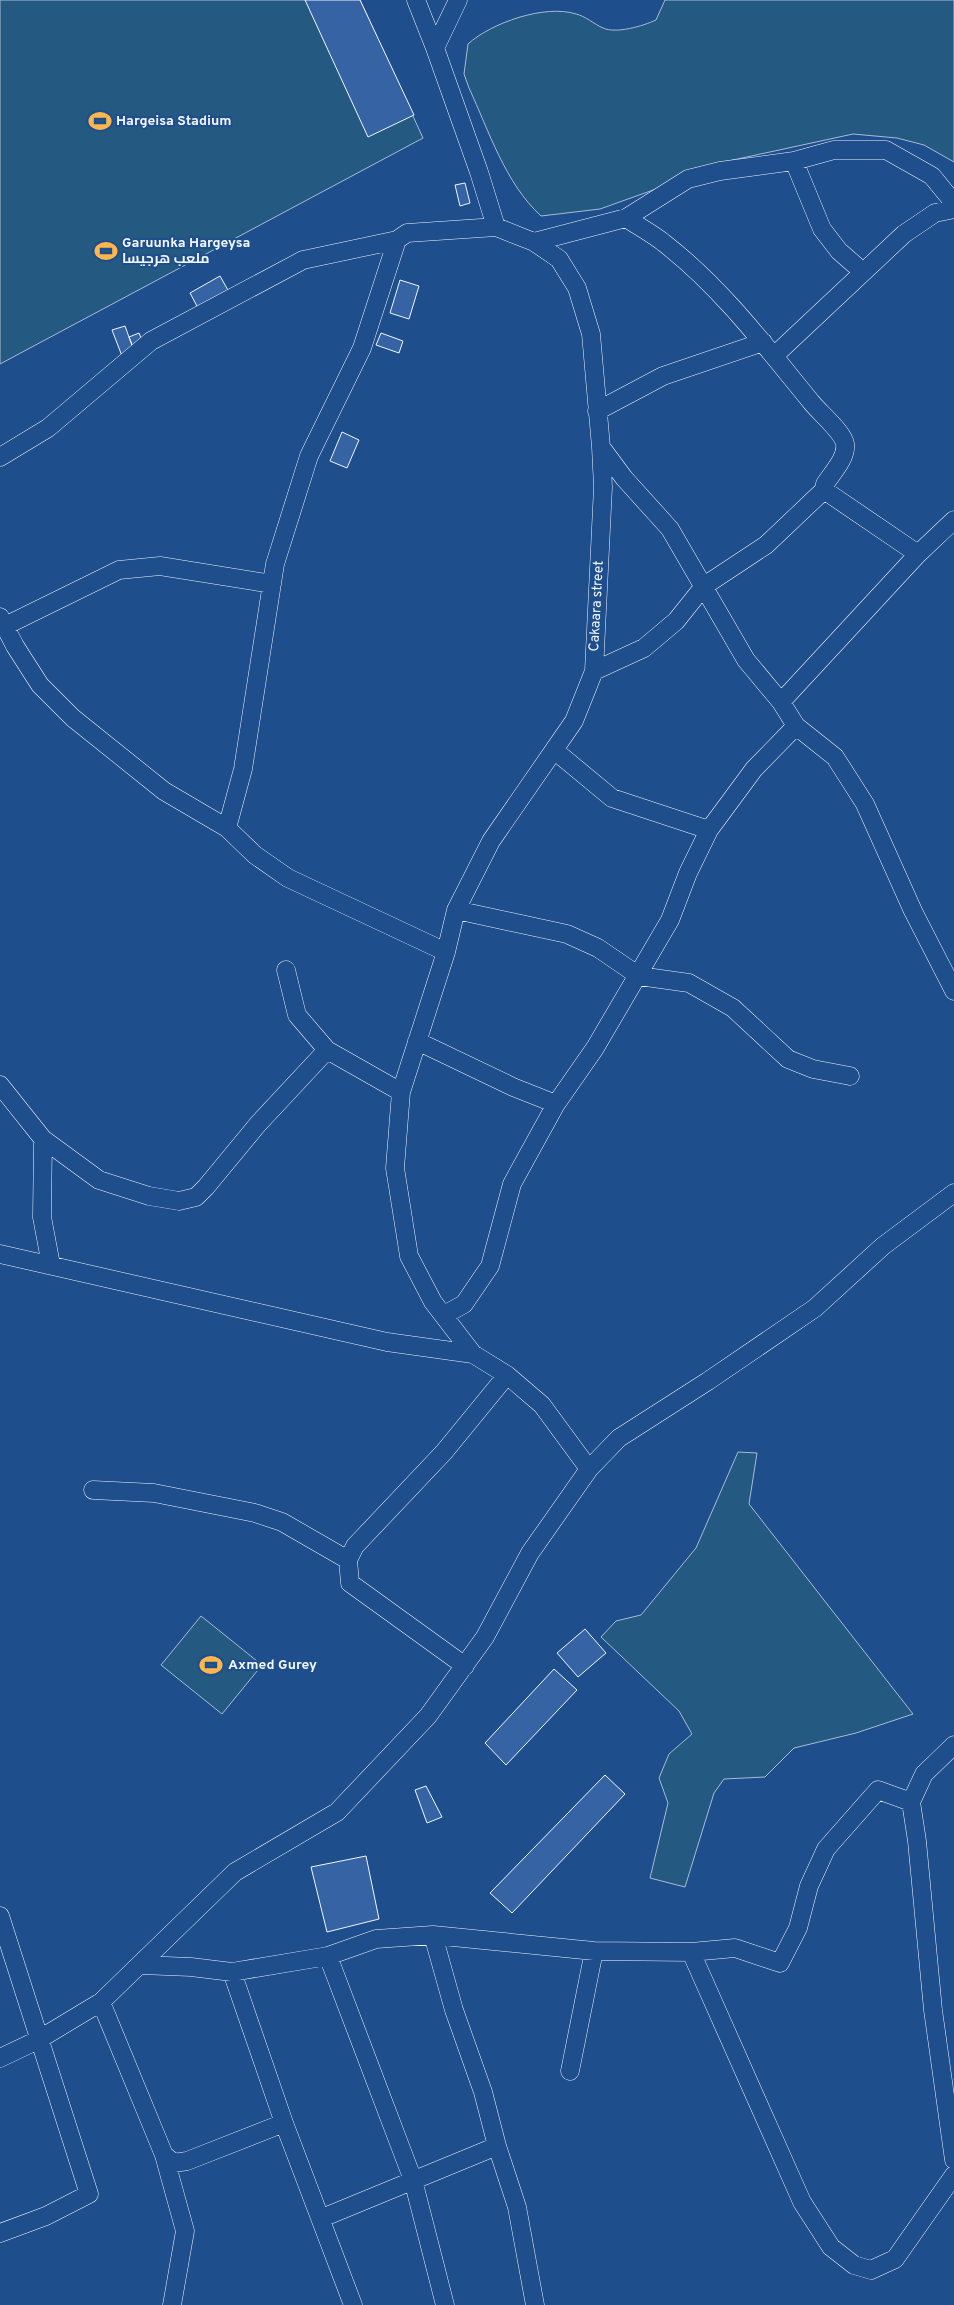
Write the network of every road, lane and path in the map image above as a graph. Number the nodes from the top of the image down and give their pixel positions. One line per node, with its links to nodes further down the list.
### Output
1 (458, 0): 3 (street)
2 (416, 1): 3 (street)
3 (435, 48): 8 (street)
4 (794, 162): 5 (street); 7 (street); 11 (street)
5 (954, 203)
6 (954, 209): 11 (street)
7 (626, 218): 10 (street); 12 (street)
8 (496, 227): 9 (street); 10 (street, Cakaara street)
9 (397, 240): 16 (street); 20 (street)
10 (534, 242): 14 (street, Cakaara street)
11 (863, 272): 13 (street)
12 (763, 342): 13 (street); 14 (street)
13 (774, 356): 17 (street)
14 (597, 411): 15 (street, Cakaara street)
15 (601, 447): 21 (street); 23 (street, Cakaara street)
16 (0, 457)
17 (824, 490): 19 (street); 21 (street)
18 (954, 520): 19 (street)
19 (918, 554): 24 (street)
20 (272, 584): 22 (street); 27 (street)
21 (704, 586): 23 (street); 24 (street)
22 (2, 622): 27 (street)
23 (594, 671): 26 (street, Cakaara street)
24 (781, 702): 25 (street)
25 (796, 726): 28 (street); 33 (street)
26 (554, 750): 28 (street); 29 (street, Cakaara street)
27 (227, 828): 30 (street)
28 (709, 830): 32 (street)
29 (456, 910): 30 (street, Cakaara street); 32 (street)
30 (446, 952): 34 (street, Cakaara street)
31 (286, 970): 35 (street)
32 (639, 976): 36 (street); 39 (street)
33 (954, 991)
34 (418, 1041): 38 (street, Cakaara street); 39 (street)
35 (327, 1050): 38 (street); 40 (street)
36 (850, 1076)
37 (0, 1085): 40 (street)
38 (401, 1092): 44 (street, Cakaara street)
39 (556, 1104): 44 (street)
40 (43, 1139): 43 (street)
41 (954, 1193): 47 (street)
42 (0, 1254): 43 (street)
43 (51, 1266): 45 (street)
44 (444, 1314): 45 (street, Cakaara street)
45 (473, 1354): 46 (street)
46 (507, 1375): 47 (street); 49 (street)
47 (589, 1469): 50 (street)
48 (93, 1490): 49 (street)
49 (348, 1560): 50 (street)
50 (465, 1666): 58 (street)
51 (952, 1751): 52 (street)
52 (911, 1802): 56 (street); 67 (street)
53 (0, 1916): 61 (street)
54 (432, 1935): 55 (street); 57 (street); 65 (street)
55 (594, 1951): 56 (street); 63 (street)
56 (691, 1952): 68 (street)
57 (328, 1956): 59 (street); 69 (street)
58 (141, 1965): 59 (street); 60 (street)
59 (232, 1972): 64 (street)
60 (102, 2002): 61 (street); 66 (street)
61 (38, 2040): 62 (street); 71 (street)
62 (0, 2058)
63 (570, 2071)
64 (284, 2124): 66 (street); 70 (street)
65 (497, 2146): 69 (street); 75 (street)
66 (164, 2155): 72 (street)
67 (954, 2160)
68 (954, 2176)
69 (413, 2180): 70 (street); 74 (street)
70 (322, 2218): 73 (street)
71 (0, 2233)
72 (172, 2305)
73 (353, 2305)
74 (446, 2305)
75 (535, 2305)

